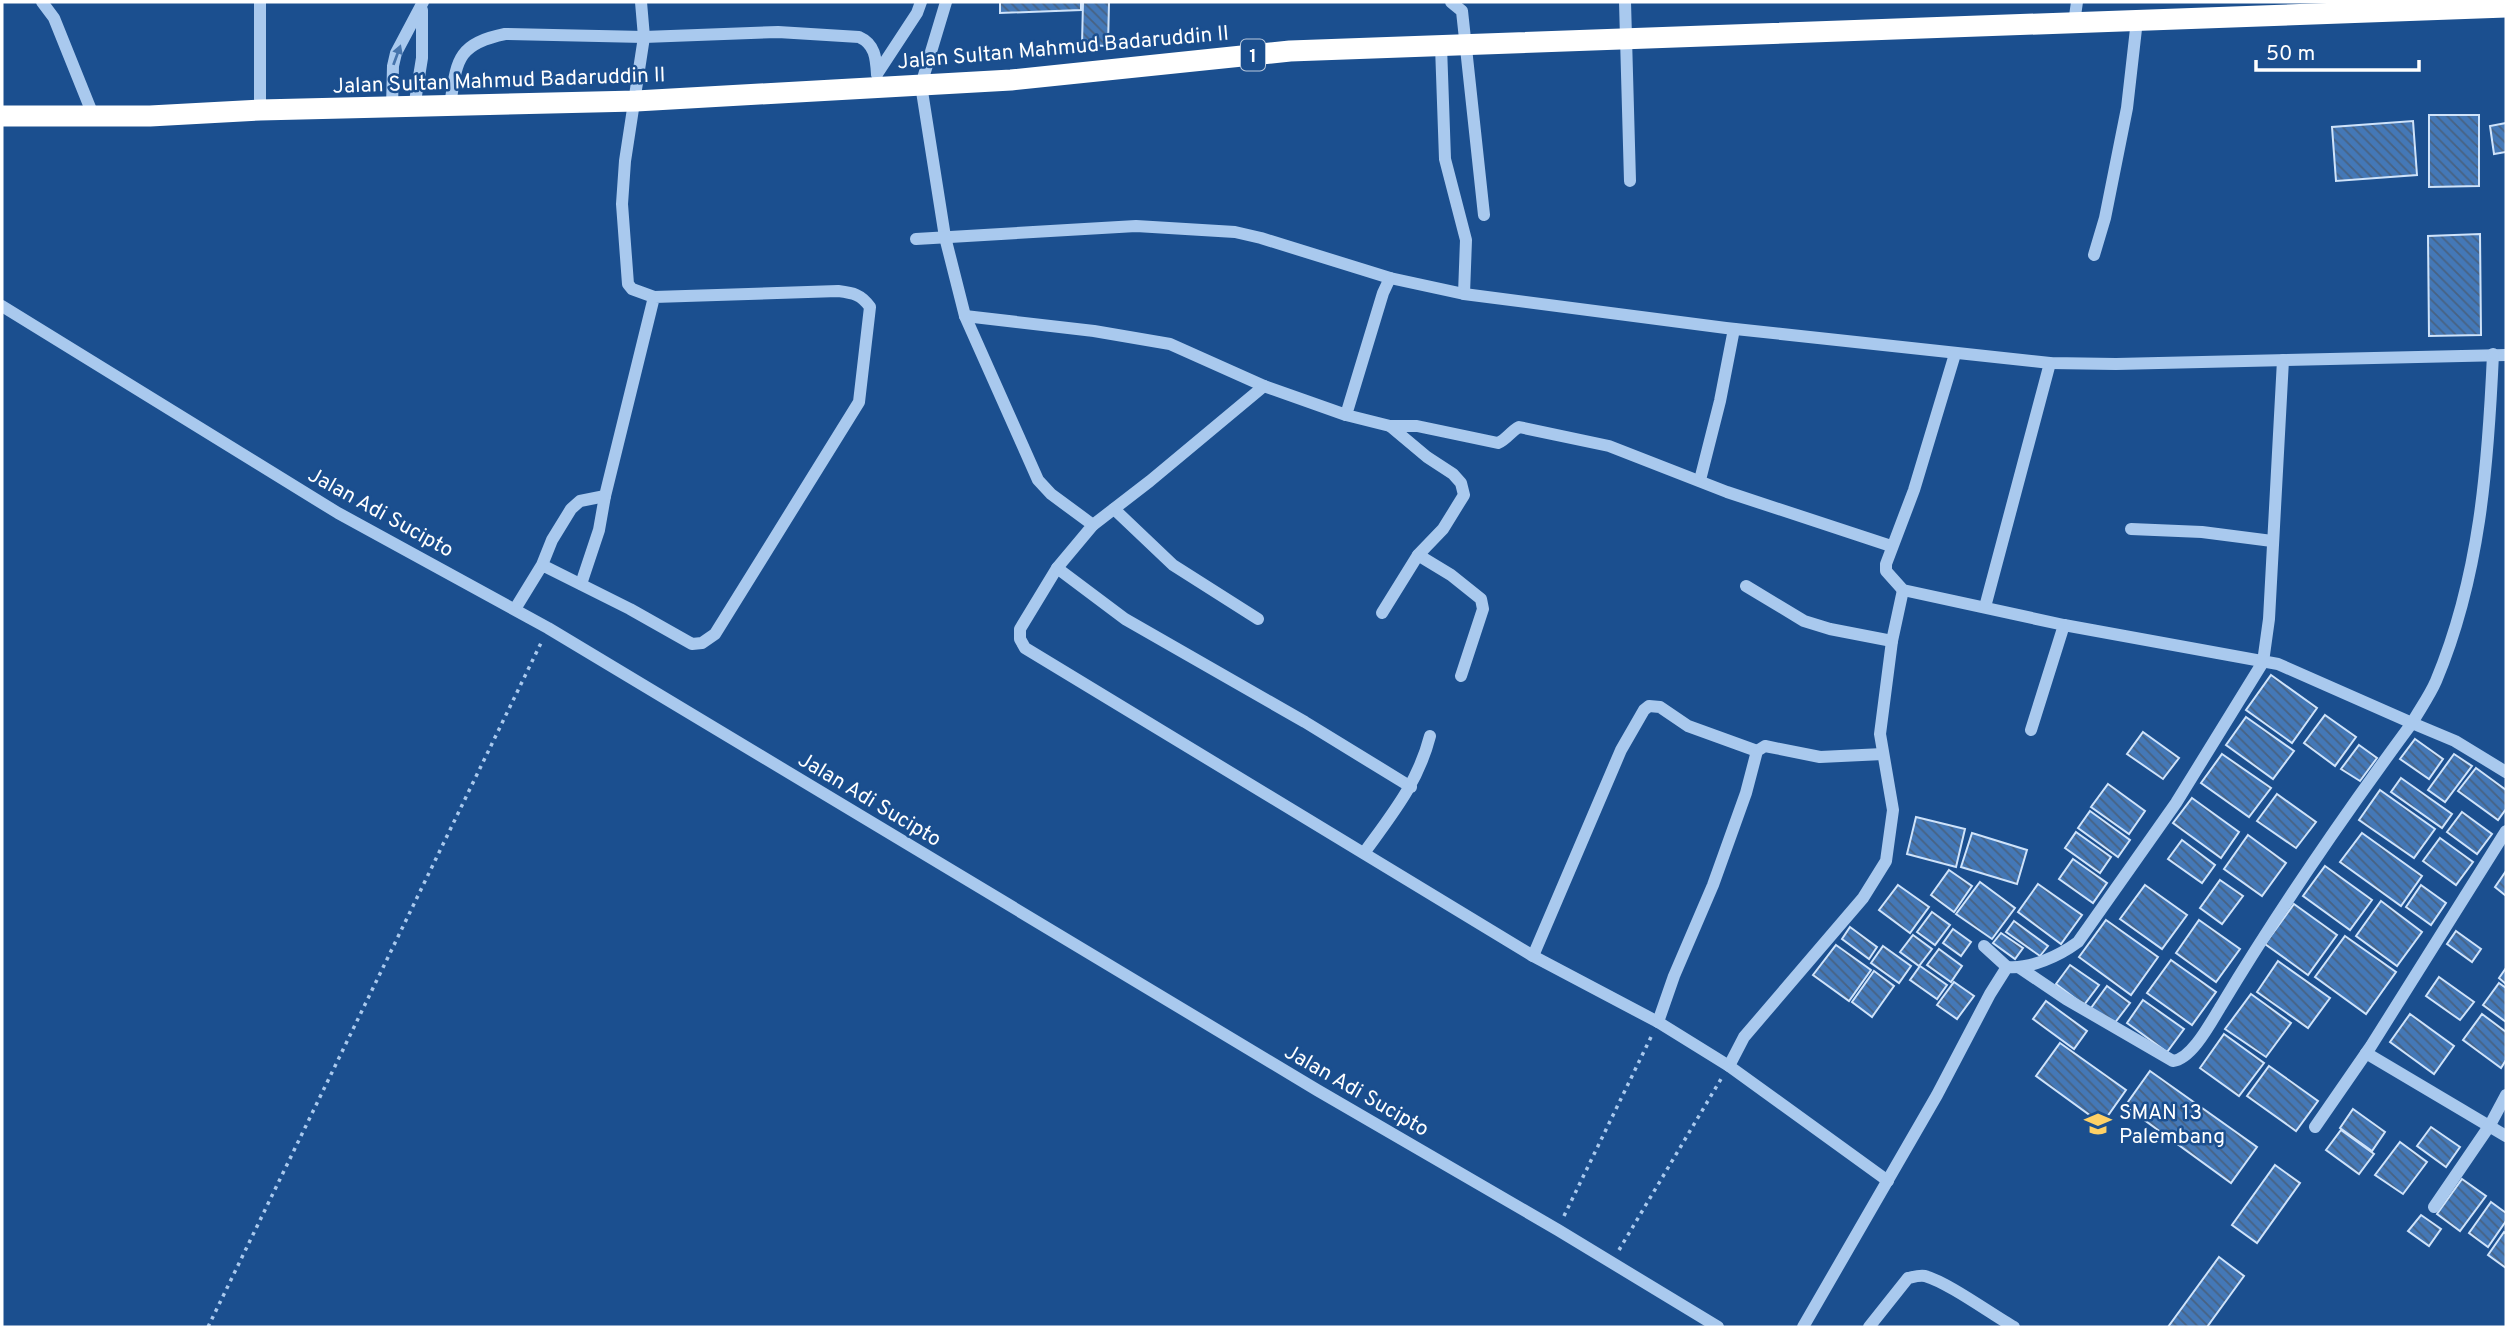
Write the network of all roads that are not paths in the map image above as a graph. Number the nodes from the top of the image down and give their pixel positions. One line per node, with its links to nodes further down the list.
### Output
1 (42, 2): 27 (street)
2 (260, 2): 25 (street)
3 (641, 2): 15 (street)
4 (922, 2): 19 (street)
5 (946, 2): 20 (street)
6 (1451, 2): 17 (street)
7 (1625, 2): 16 (street)
8 (423, 4): 23 (street, one-way to 8); 24 (street)
9 (2437, 6): 10 (highway, Jalan Sultan Mahmud Badaruddin II / 1); 11 (highway, Jalan Sultan Mahmud Badaruddin II / 1)
10 (2506, 7)
11 (2309, 8): 12 (highway, Jalan Sultan Mahmud Badaruddin II / 1)
12 (2270, 9): 14 (highway, Jalan Sultan Mahmud Badaruddin II / 1)
13 (2076, 12): 14 (highway, Jalan Sultan Mahmud Badaruddin II / 1); 16 (highway, Jalan Sultan Mahmud Badaruddin II / 1)
14 (2137, 20): 32 (street)
15 (645, 37): 19 (street); 21 (street); 22 (street)
16 (1625, 39): 17 (highway, Jalan Sultan Mahmud Badaruddin II / 1); 28 (street)
17 (1465, 45): 18 (highway, Jalan Sultan Mahmud Badaruddin II / 1); 29 (street)
18 (1441, 46): 20 (highway, Jalan Sultan Mahmud Badaruddin II / 1); 34 (street)
19 (876, 81): 20 (highway, Jalan Sultan Mahmud Badaruddin II / 1); 21 (highway, Jalan Sultan Mahmud Badaruddin II / 1)
20 (921, 85): 30 (street)
21 (636, 101): 22 (highway, Jalan Sultan Mahmud Badaruddin II / 1); 35 (street)
22 (450, 105): 24 (highway, Jalan Sultan Mahmud Badaruddin II / 1)
23 (392, 108): 24 (highway, Jalan Sultan Mahmud Badaruddin II / 1); 25 (highway, Jalan Sultan Mahmud Badaruddin II / 1)
24 (414, 108)
25 (260, 110): 27 (highway, Jalan Sultan Mahmud Badaruddin II / 1)
26 (2, 116): 27 (highway, Jalan Sultan Mahmud Badaruddin II / 1)
27 (93, 116)
28 (1630, 181)
29 (1484, 215)
30 (945, 237): 31 (street); 33 (street); 37 (street)
31 (916, 239)
32 (2094, 255)
33 (1390, 278): 34 (street); 44 (street)
34 (1464, 294): 38 (street)
35 (654, 297): 47 (street); 56 (street)
36 (2, 306): 60 (street, Jalan Adi Sucipto)
37 (965, 316): 43 (street); 49 (street)
38 (1734, 329): 39 (street); 46 (street)
39 (1955, 354): 42 (street); 52 (street)
40 (2500, 354): 41 (street); 67 (street)
41 (2283, 360): 42 (street); 51 (street)
42 (2050, 363): 59 (street)
43 (1264, 386): 44 (street); 48 (street)
44 (1346, 415): 45 (street)
45 (1391, 426): 46 (street); 53 (street)
46 (1700, 480): 52 (street)
47 (605, 496): 54 (street); 56 (street)
48 (1114, 509): 49 (street); 62 (street)
49 (1093, 525): 55 (street)
50 (2131, 529): 51 (street)
51 (2272, 541): 65 (street)
52 (1891, 547): 58 (street)
53 (1418, 555): 61 (street); 66 (street)
54 (542, 565): 56 (street); 60 (street)
55 (1057, 568): 73 (street); 75 (street)
56 (581, 584)
57 (1746, 586): 64 (street)
58 (1903, 590): 59 (street); 64 (street)
59 (1985, 607): 63 (street)
60 (515, 609): 88 (street, Jalan Adi Sucipto)
61 (1382, 613)
62 (1258, 620)
63 (2064, 625): 65 (street); 68 (street)
64 (1892, 641): 71 (street)
65 (2263, 662): 67 (street); 78 (street)
66 (1461, 676)
67 (2412, 723): 72 (street); 78 (street)
68 (2031, 730)
69 (1430, 736): 73 (street)
70 (1757, 751): 71 (street); 77 (street); 79 (street)
71 (1883, 754): 81 (street)
72 (2506, 772)
73 (1411, 787): 75 (street)
74 (2506, 831): 80 (street)
75 (1364, 853): 77 (street)
76 (1984, 946): 78 (street)
77 (1533, 956): 79 (street)
78 (2014, 968): 86 (street)
79 (1658, 1022): 81 (street)
80 (2366, 1053): 83 (street); 84 (street)
81 (1729, 1066): 86 (street)
82 (2506, 1095): 83 (street)
83 (2490, 1125): 85 (street); 87 (street)
84 (2315, 1127)
85 (2506, 1136)
86 (1888, 1181): 89 (street)
87 (2434, 1207)
88 (1718, 1327)
89 (1803, 1327)
90 (1869, 1327): 91 (street)
91 (2014, 1327)

